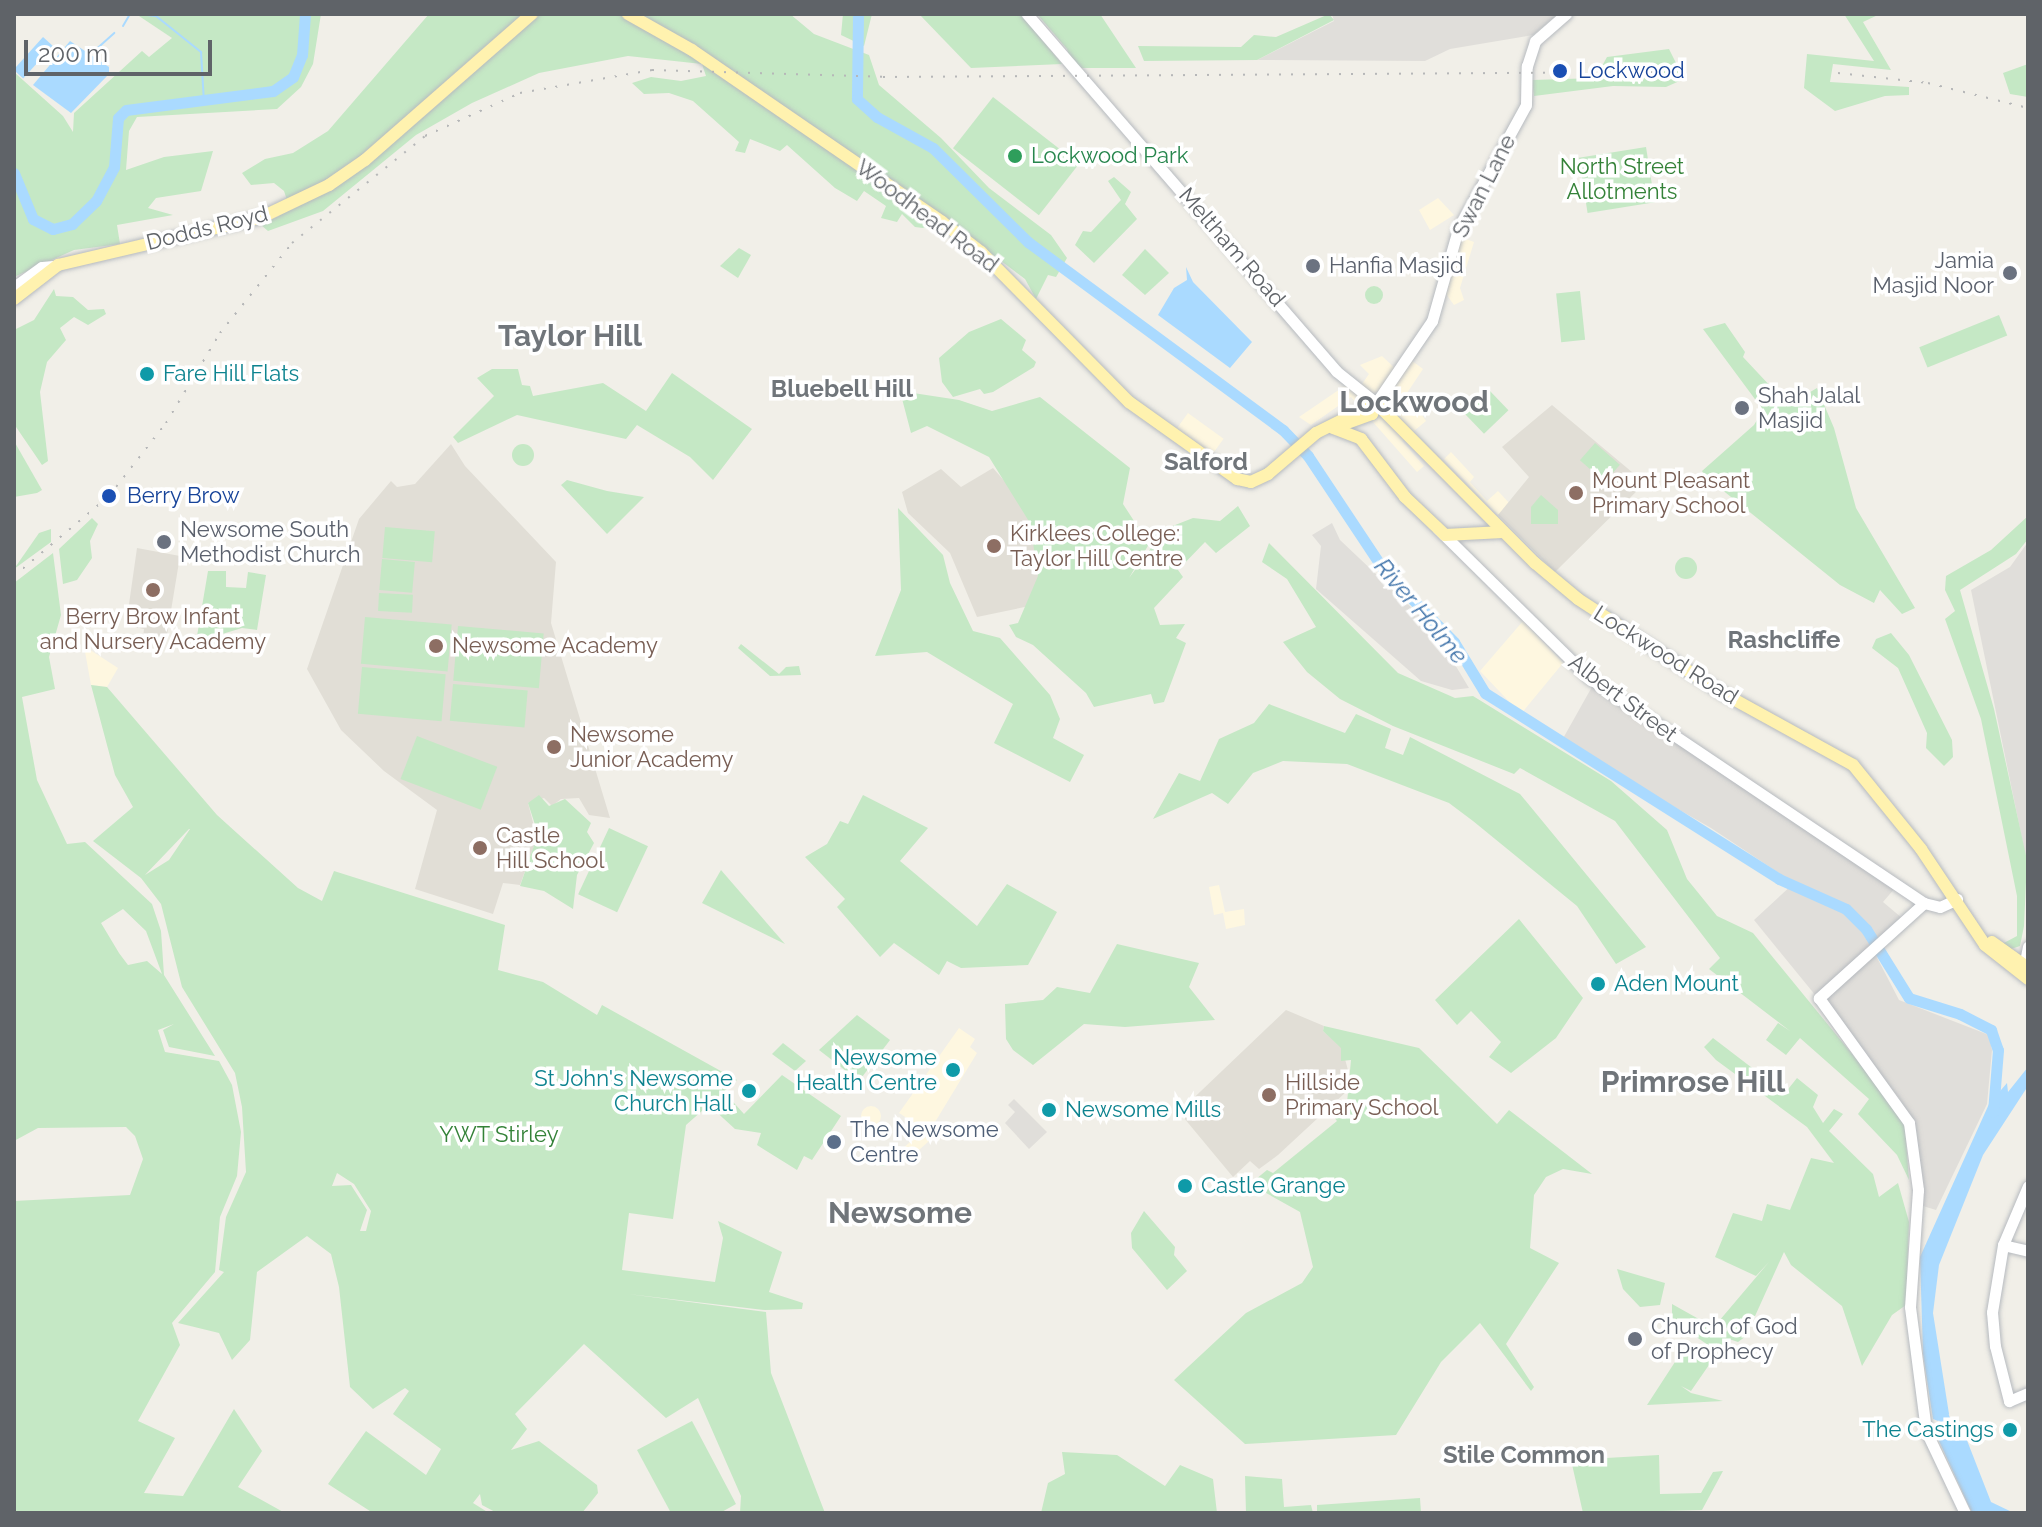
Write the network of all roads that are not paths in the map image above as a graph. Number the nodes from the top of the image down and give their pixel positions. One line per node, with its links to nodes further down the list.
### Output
1 (532, 14): 5 (main road, Dodds Royd)
2 (628, 14): 9 (main road, Woodhead Road)
3 (1027, 14): 8 (street, Meltham Road)
4 (1566, 14): 8 (street, Swan Lane)
5 (53, 266): 6 (street); 7 (main road)
6 (14, 287)
7 (14, 299)
8 (1376, 403): 9 (main road); 10 (main road, Lockwood Road)
9 (1329, 428): 11 (main road, Albert Street)
10 (1503, 532): 11 (main road); 12 (main road, Lockwood Road)
11 (1442, 534): 13 (street, Albert Street)
12 (1957, 899): 13 (street); 14 (main road, Lockwood Road)
13 (1924, 903): 22 (street)
14 (1982, 936): 16 (main road); 17 (main road)
15 (2028, 948): 16 (street); 17 (street)
16 (2011, 958): 17 (main road)
17 (2026, 972)
18 (2028, 1186): 19 (street)
19 (2003, 1245): 20 (street); 21 (street)
20 (2028, 1251)
21 (2028, 1393)
22 (1965, 1513)

